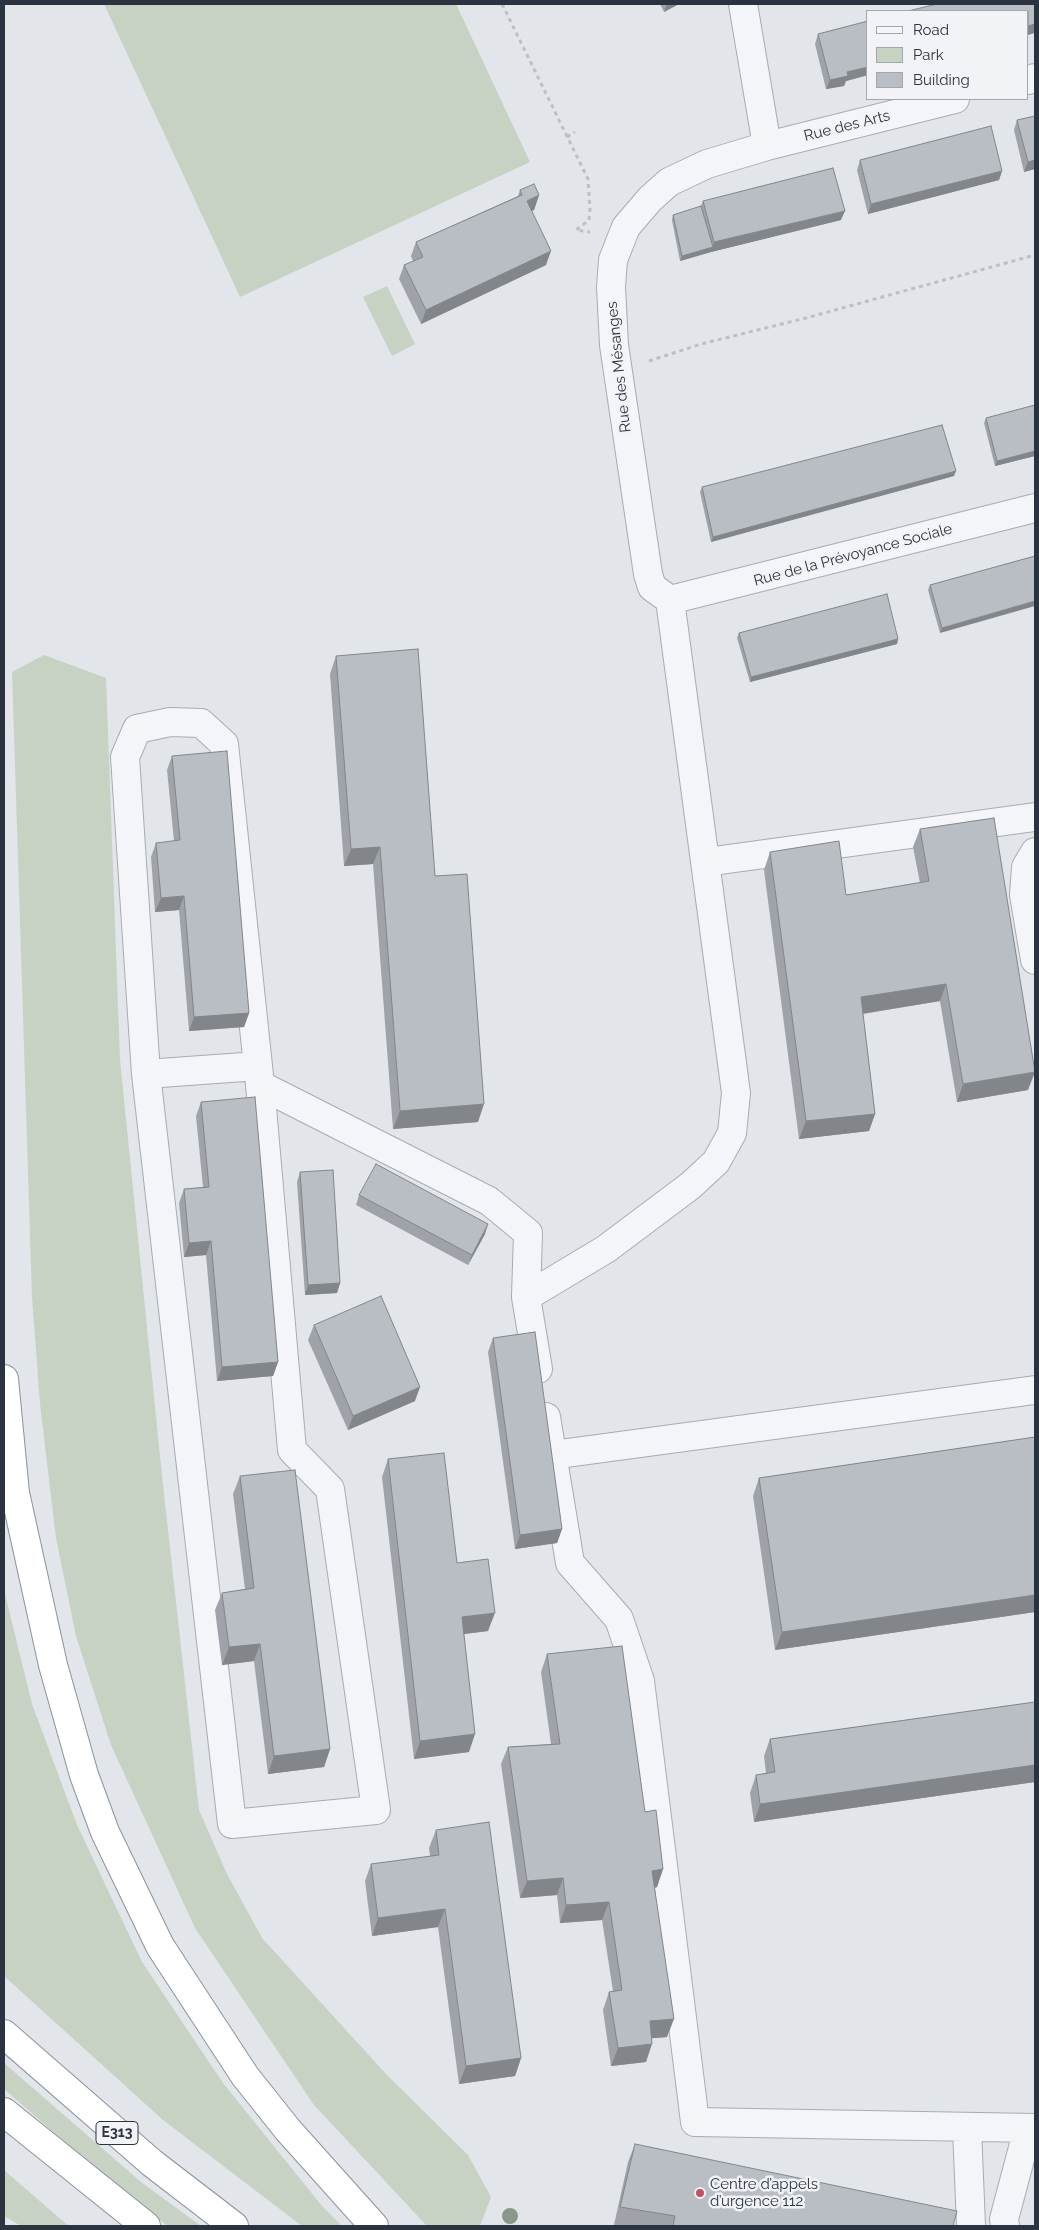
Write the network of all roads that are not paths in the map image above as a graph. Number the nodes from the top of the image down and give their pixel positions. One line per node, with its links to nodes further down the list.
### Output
1 (743, 4): 3 (street)
2 (952, 100): 3 (street, Rue des Arts)
3 (767, 146): 5 (street, Rue des Mésanges)
4 (1035, 508): 5 (street, Rue de la Prévoyance Sociale)
5 (670, 600): 8 (street)
6 (1035, 817): 8 (street)
7 (1035, 852): 9 (street)
8 (706, 862): 12 (street)
9 (1035, 960)
10 (146, 1074): 11 (street); 11 (street); 11 (street)
11 (259, 1076): 12 (street)
12 (526, 1297): 15 (street)
13 (4, 1379): 22 (highway)
14 (1035, 1390): 15 (street)
15 (552, 1455): 18 (street)
16 (4, 2034): 21 (highway, E313)
17 (4, 2112): 20 (highway)
18 (967, 2128): 19 (street); 23 (street)
19 (1032, 2129): 24 (street)
20 (146, 2226)
21 (234, 2226)
22 (374, 2226)
23 (971, 2226)
24 (1005, 2226)

